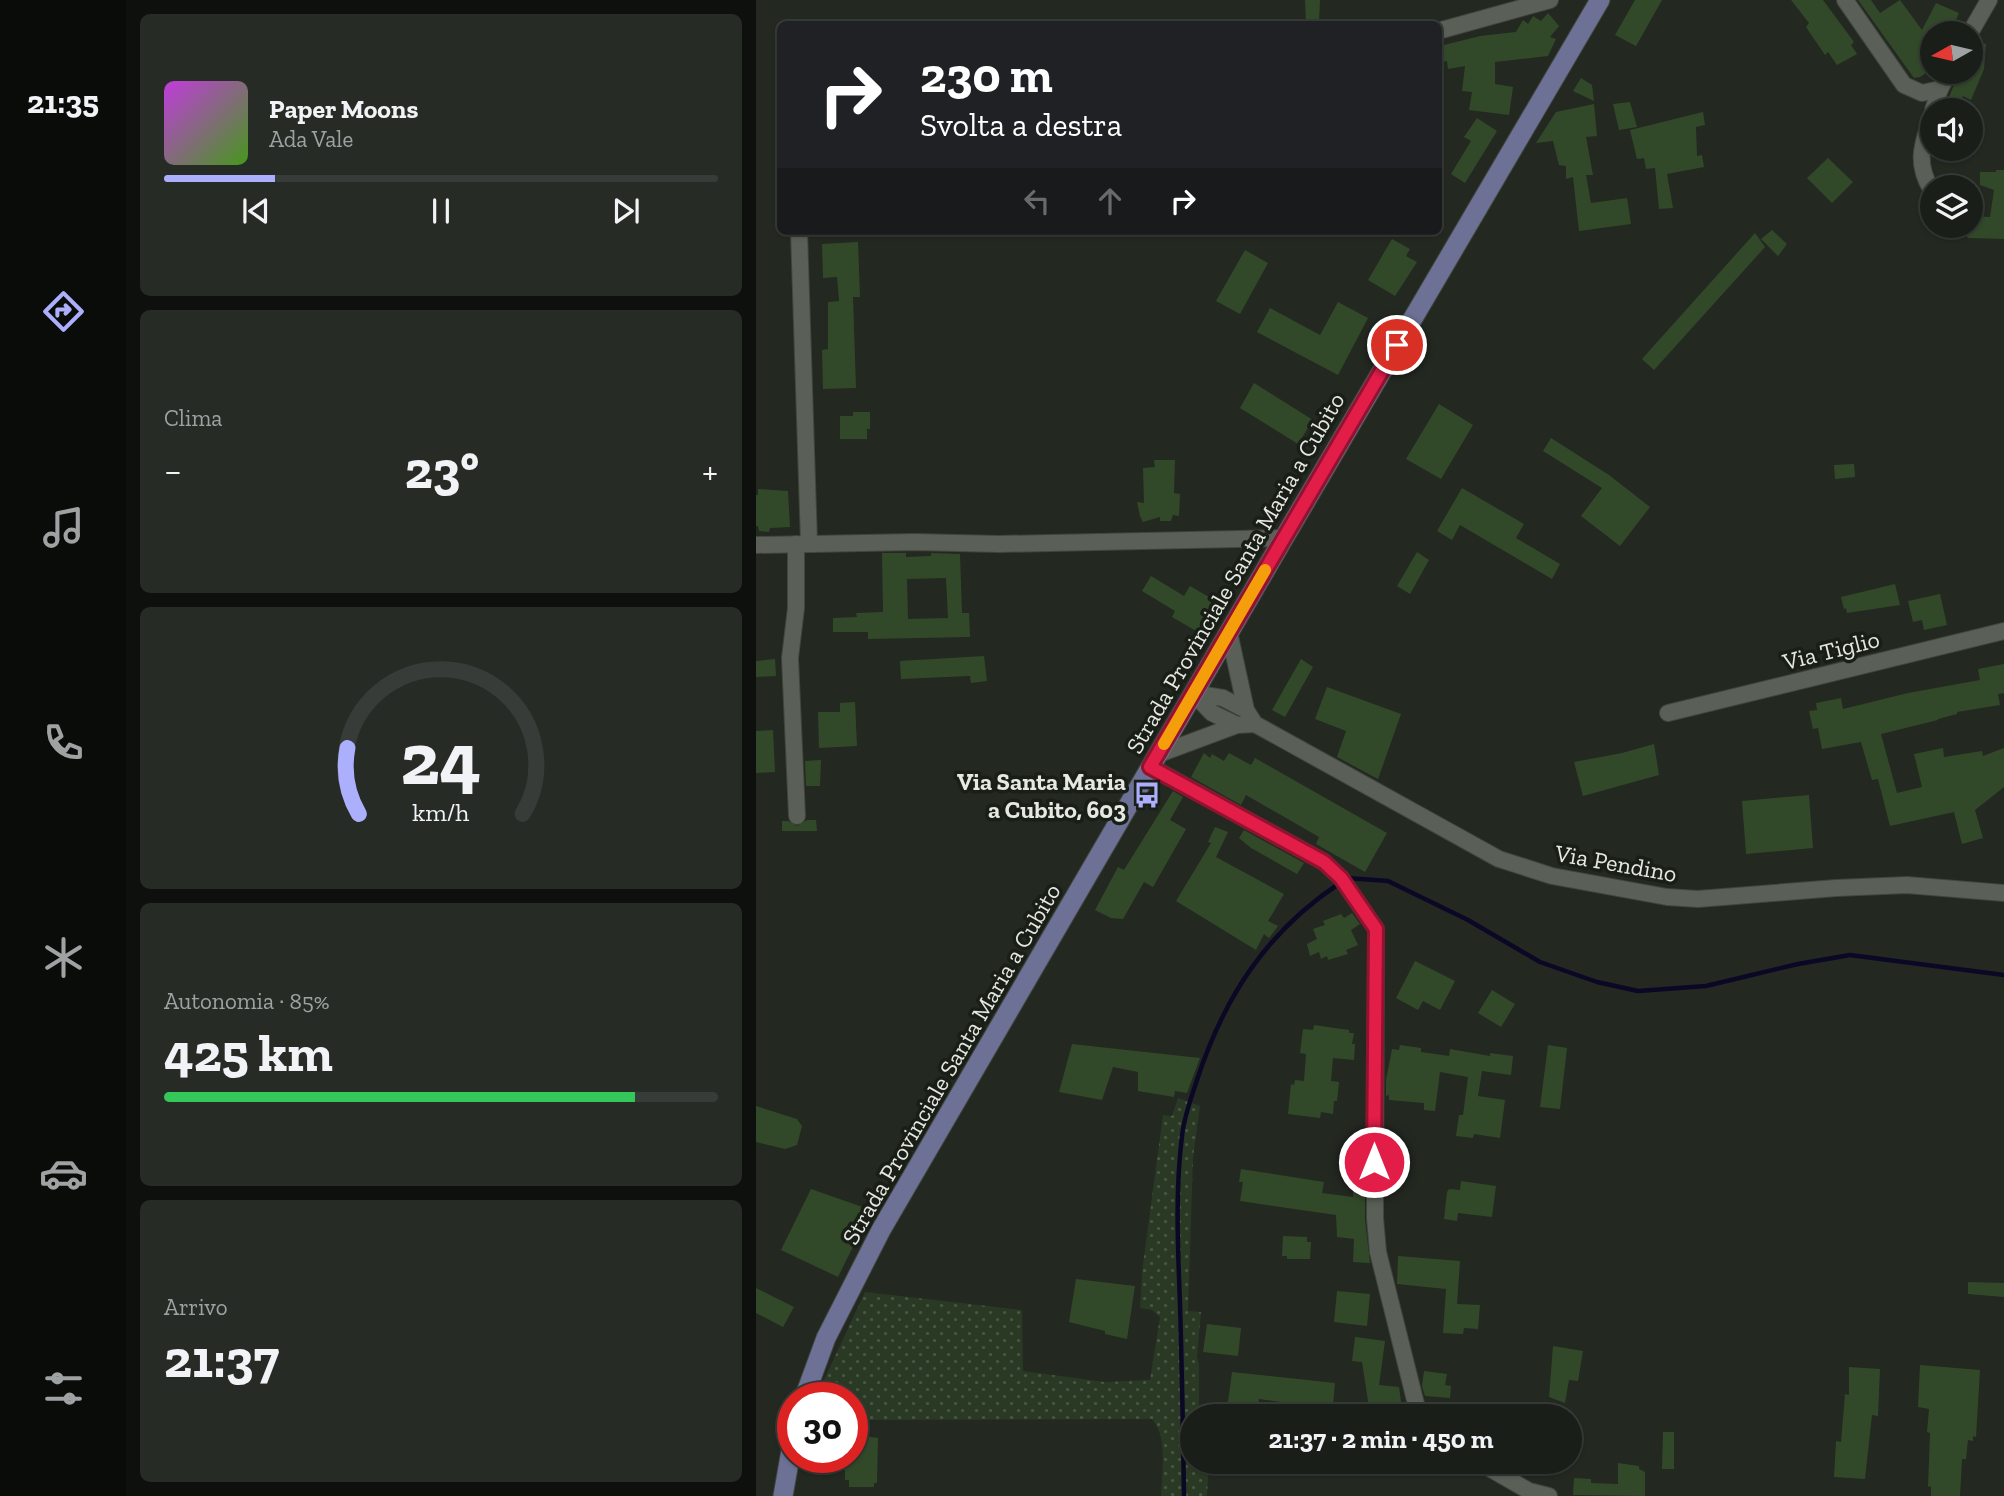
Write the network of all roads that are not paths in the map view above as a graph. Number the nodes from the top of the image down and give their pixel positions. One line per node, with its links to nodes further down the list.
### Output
1 (1550, 0): 6 (street)
2 (1601, 0): 11 (main road, Strada Provinciale Santa Maria a Cubito)
3 (1845, 0): 8 (street)
4 (1989, 0): 5 (street)
5 (1977, 21)
6 (1442, 30)
7 (1943, 84): 8 (street)
8 (1940, 89): 9 (street)
9 (1937, 98)
10 (799, 235): 12 (street)
11 (1283, 538): 12 (street); 15 (main road, Strada Provinciale Santa Maria a Cubito)
12 (802, 544): 13 (street); 21 (street)
13 (756, 545)
14 (2004, 631): 17 (street, Via Tiglio)
15 (1229, 632): 16 (main road, Strada Provinciale Santa Maria a Cubito); 18 (street)
16 (1194, 694): 18 (street, Via Pendino); 19 (street); 20 (main road, Strada Provinciale Santa Maria a Cubito)
17 (1668, 713)
18 (1251, 717): 19 (street); 22 (street, Via Pendino)
19 (1237, 725): 20 (street)
20 (1155, 760): 23 (main road, Strada Provinciale Santa Maria a Cubito); 24 (street)
21 (797, 816)
22 (2004, 893)
23 (810, 1382)
24 (1416, 1404)
25 (787, 1473): 27 (main road)
26 (1500, 1474): 28 (street)
27 (783, 1496)
28 (1549, 1496)

